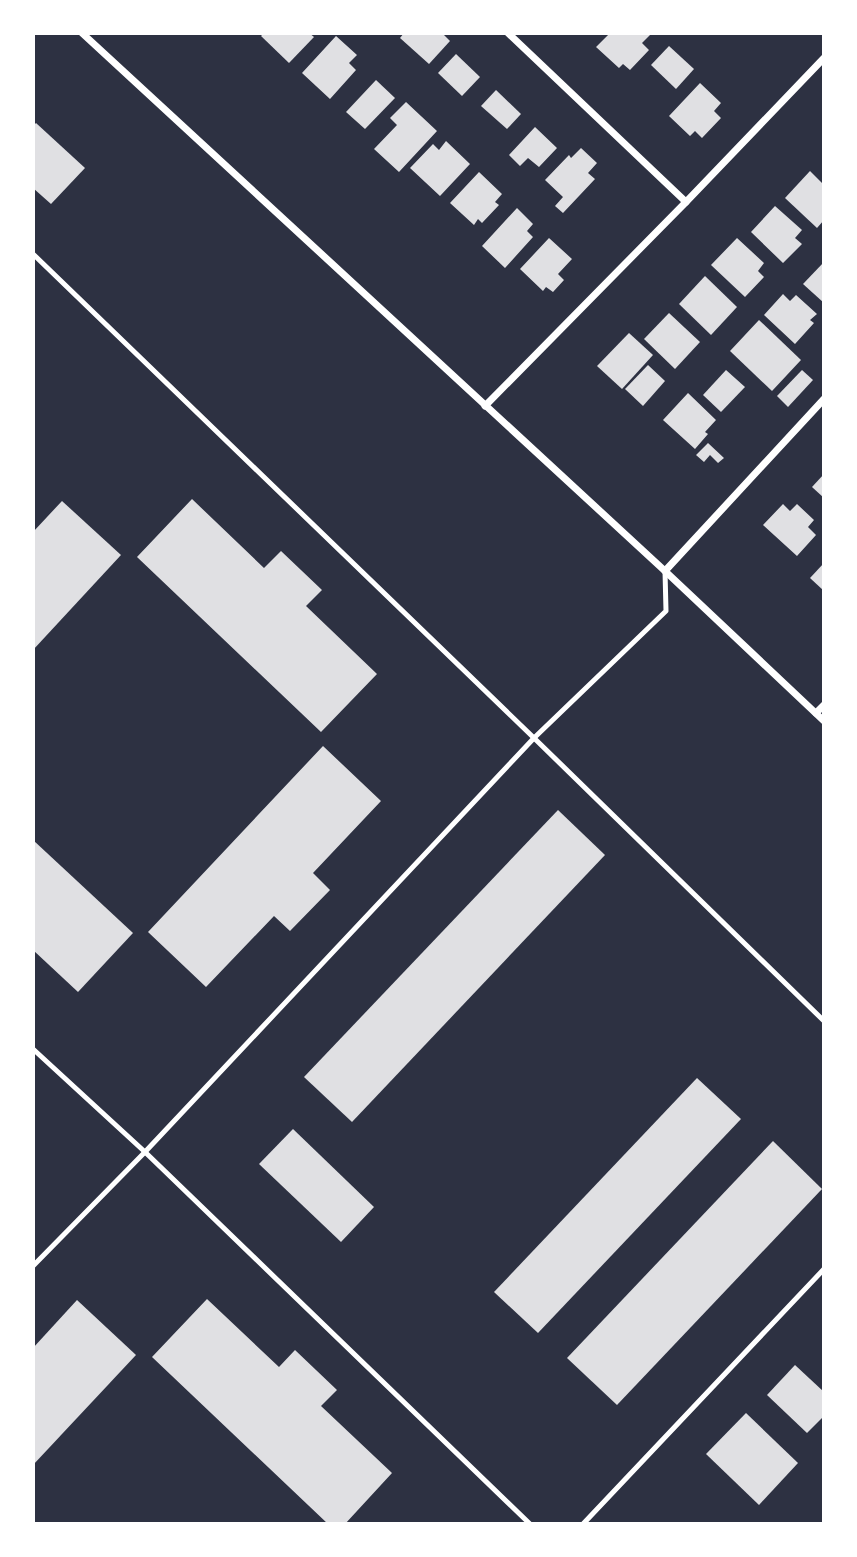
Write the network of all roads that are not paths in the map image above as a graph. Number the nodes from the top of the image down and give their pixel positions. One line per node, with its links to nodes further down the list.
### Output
1 (82, 33): 7 (street)
2 (508, 33): 4 (street)
3 (824, 58): 4 (street)
4 (686, 202): 7 (street)
5 (33, 254): 12 (lane)
6 (824, 399): 8 (street)
7 (485, 406): 8 (street)
8 (665, 571): 10 (street); 12 (lane)
9 (824, 705): 10 (street)
10 (816, 713): 11 (street)
11 (824, 721)
12 (534, 738): 13 (lane); 15 (lane)
13 (824, 1021)
14 (33, 1049): 15 (lane)
15 (145, 1152): 16 (lane); 18 (lane)
16 (33, 1266)
17 (824, 1269): 19 (lane)
18 (530, 1524)
19 (583, 1524)

